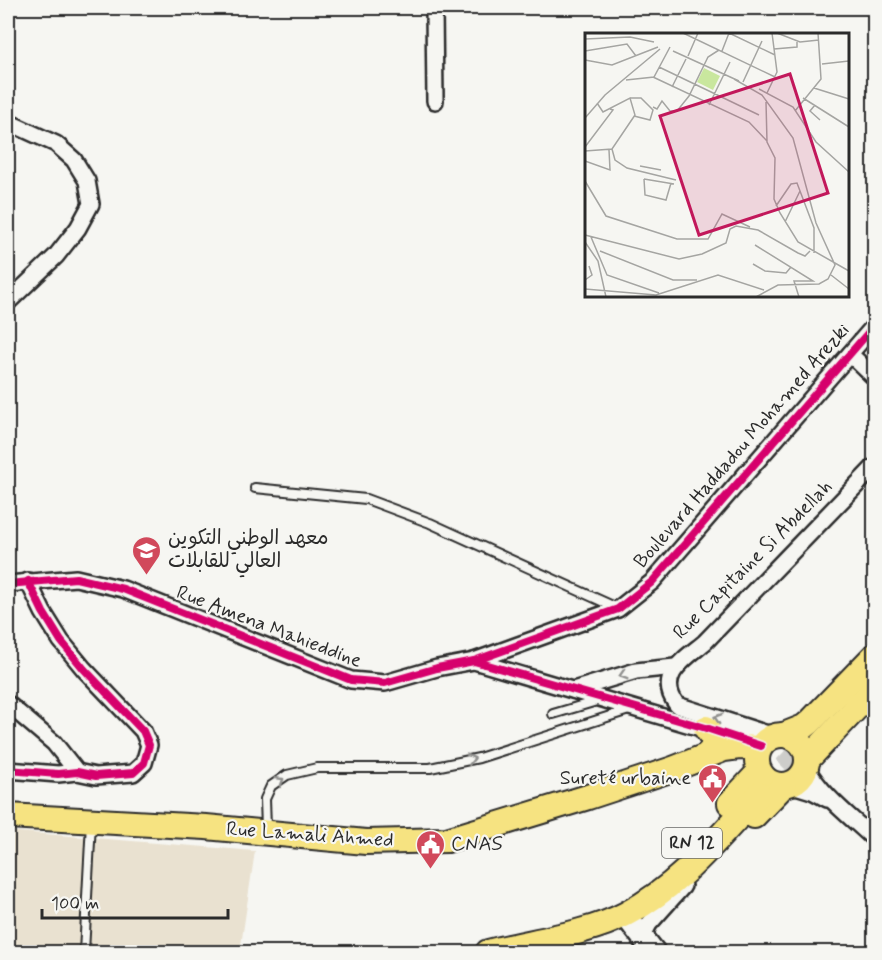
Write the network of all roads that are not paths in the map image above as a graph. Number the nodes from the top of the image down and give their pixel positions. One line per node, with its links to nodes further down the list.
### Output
1 (434, 8): 2 (street)
2 (435, 101)
3 (8, 122): 4 (street)
4 (8, 302)
5 (874, 326): 6 (street, Boulevard Haddadou Mohamed Arezki)
6 (850, 354): 7 (street); 12 (street, Boulevard Haddadou Mohamed Arezki)
7 (874, 377)
8 (874, 467): 15 (street, Rue Capitaine Si Abdellah)
9 (255, 488): 12 (lane)
10 (28, 581): 11 (street, Rue Amena Mahieddine); 14 (street, Rue Amena Mahieddine); 31 (street)
11 (8, 584)
12 (618, 609): 14 (street, Boulevard Haddadou Mohamed Arezki)
13 (874, 656): 28 (main road, RN 12)
14 (474, 661): 20 (street, Rue Amena Mahieddine)
15 (675, 668): 16 (street); 18 (street, Rue Capitaine Si Abdellah)
16 (651, 669): 18 (street); 20 (street, one-way to 20)
17 (874, 673): 26 (main road)
18 (670, 687): 28 (street, one-way to 18)
19 (874, 689): 26 (main road)
20 (572, 691): 21 (street, Rue Amena Mahieddine)
21 (603, 699): 23 (street, Rue Amena Mahieddine); 24 (lane)
22 (8, 704): 31 (street)
23 (635, 708): 25 (street, Rue Amena Mahieddine); 36 (lane, one-way to 23)
24 (553, 714)
25 (706, 728): 27 (main road); 28 (street, Rue Amena Mahieddine)
26 (809, 755): 28 (main road); 32 (main road); 33 (street)
27 (706, 756): 28 (main road, Rue Lamali Ahmed); 29 (main road, Rue Lamali Ahmed)
28 (765, 757): 29 (main road, Rue Lamali Ahmed); 32 (main road); 39 (main road, RN 12)
29 (674, 769): 36 (main road, Rue Lamali Ahmed)
30 (8, 770): 31 (street)
31 (77, 772)
32 (786, 785): 33 (street); 38 (main road, RN 12)
33 (837, 805): 37 (street)
34 (8, 816): 35 (main road, Rue Lamali Ahmed)
35 (91, 821): 36 (main road, Rue Lamali Ahmed); 41 (lane)
36 (267, 833)
37 (874, 838)
38 (683, 886): 39 (main road, RN 12); 40 (street)
39 (625, 915): 40 (street); 42 (main road, RN 12)
40 (648, 945)
41 (84, 952)
42 (489, 952)

